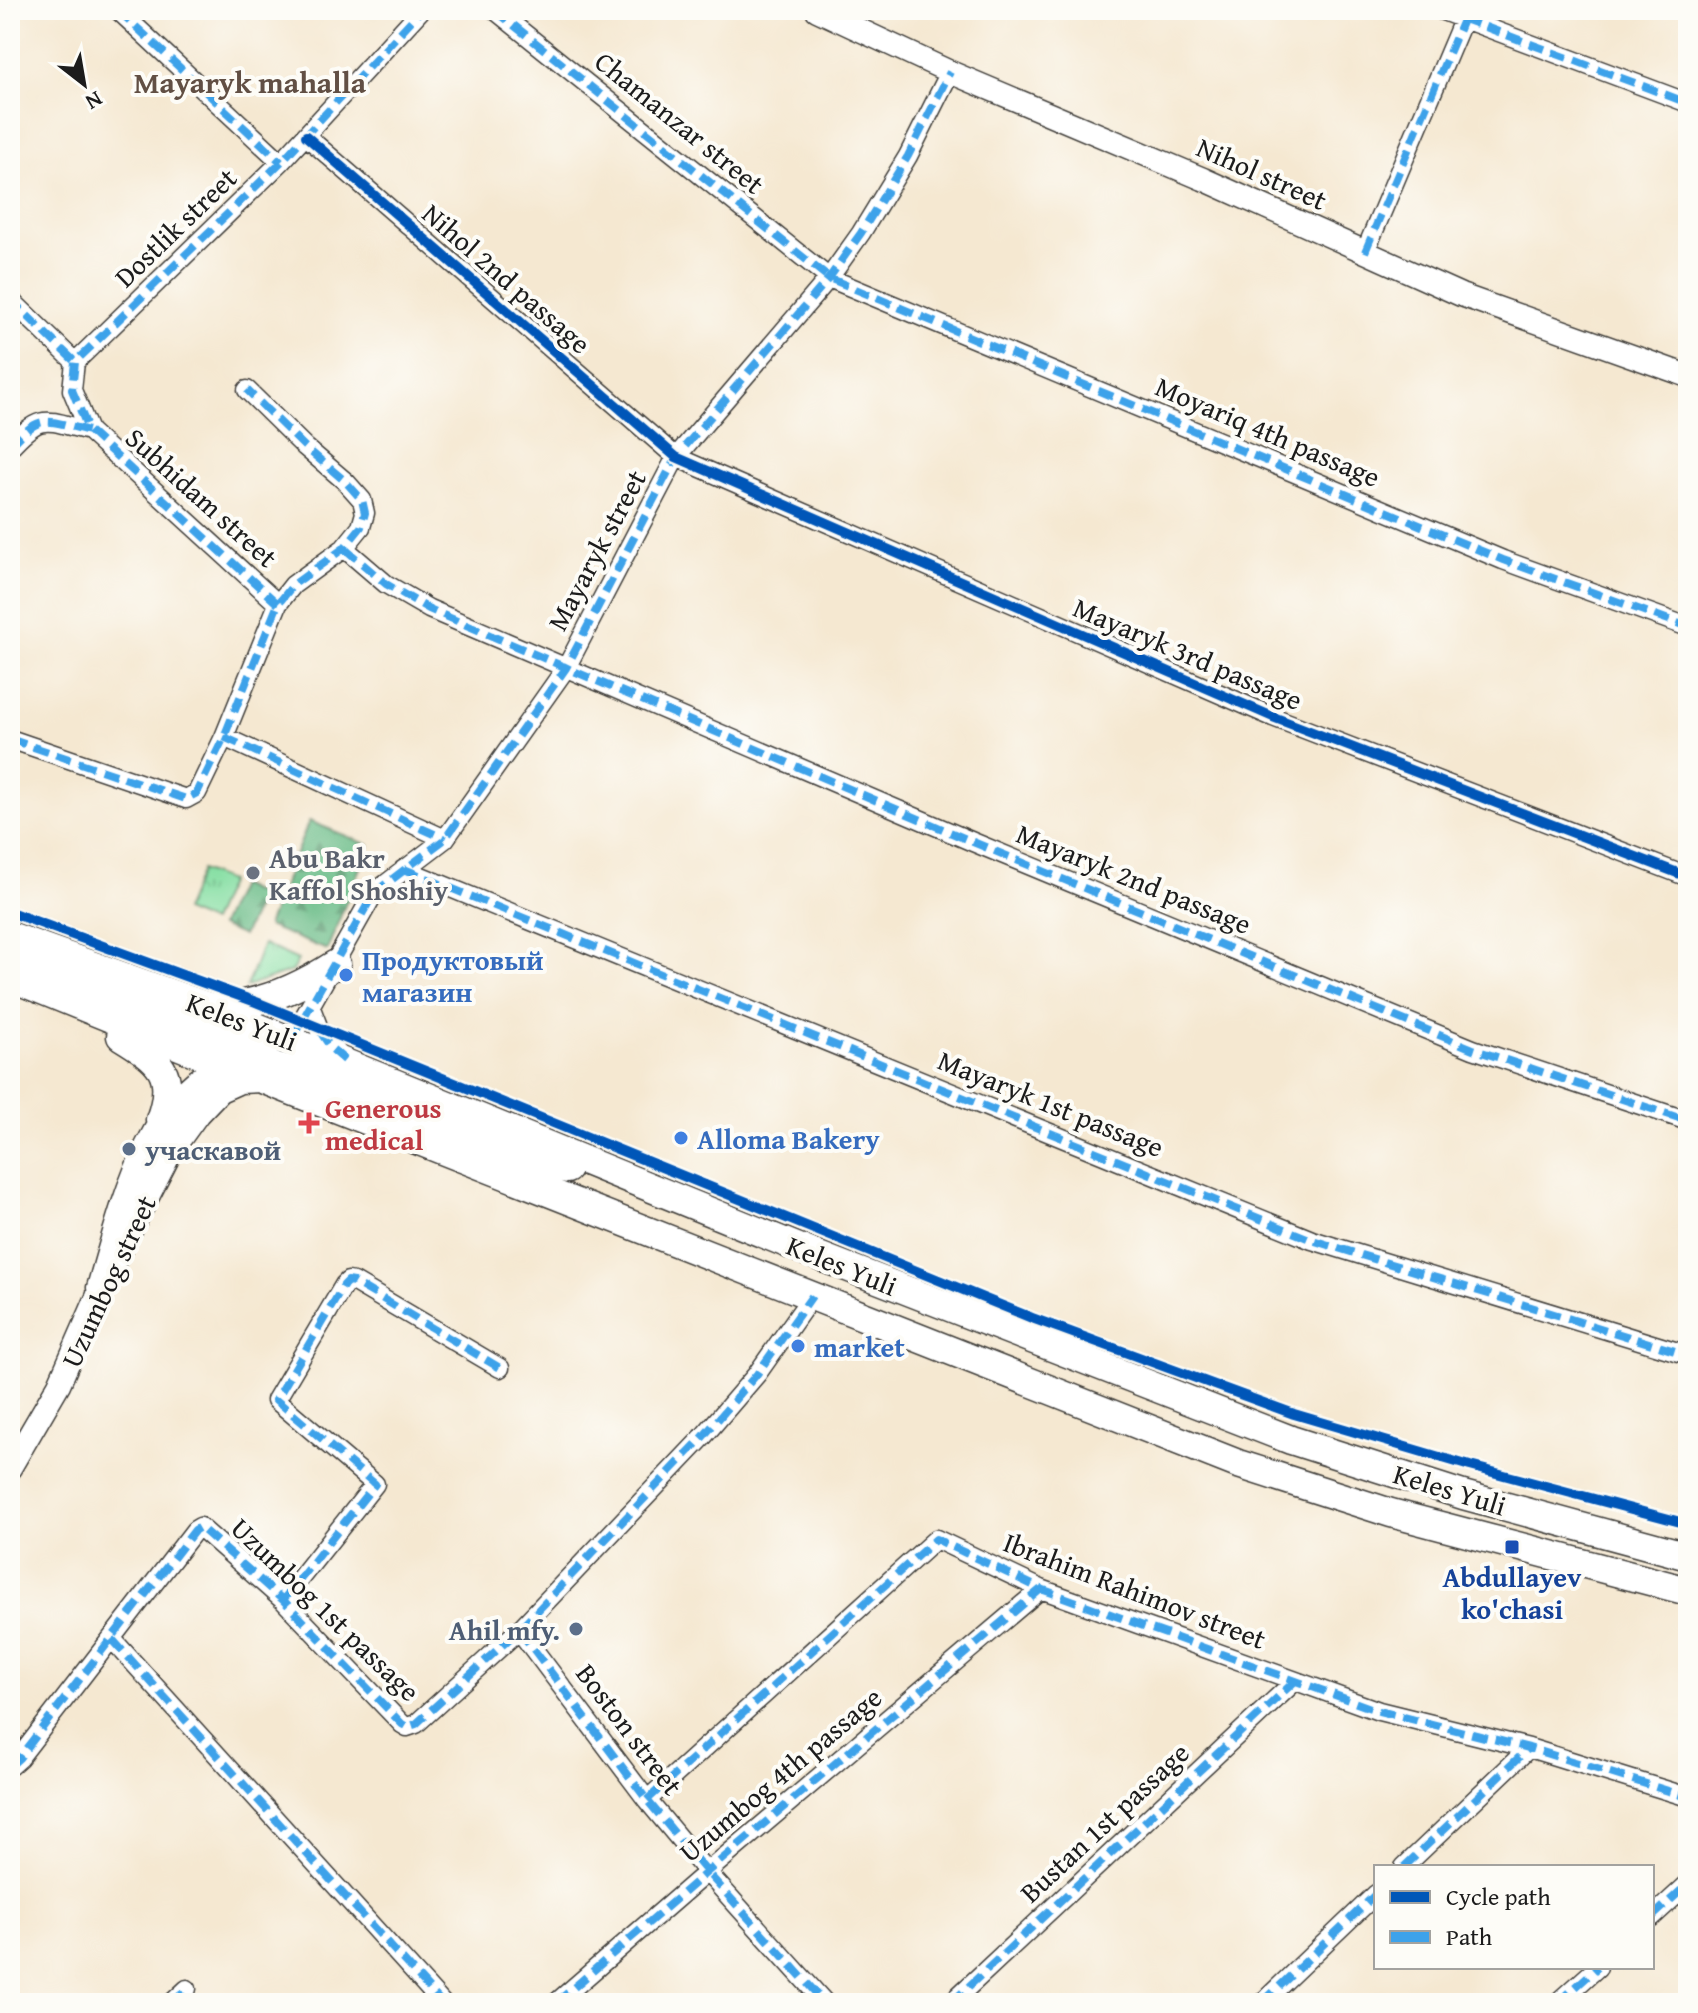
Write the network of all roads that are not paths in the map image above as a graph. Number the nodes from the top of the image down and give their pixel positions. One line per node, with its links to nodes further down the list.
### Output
1 (118, 10): 10 (street)
2 (421, 10): 9 (street, Dostlik street)
3 (495, 10): 12 (street, Chamanzar street)
4 (817, 10): 7 (street, Nihol street)
5 (1440, 10): 6 (street)
6 (1463, 20): 8 (street); 11 (street)
7 (950, 72): 11 (street, Nihol street); 12 (street, Mayaryk street)
8 (1688, 103)
9 (306, 136): 10 (street, Dostlik street); 19 (street, Nihol 2nd passage)
10 (281, 162): 14 (street, Dostlik street)
11 (1365, 252): 15 (street, Nihol street)
12 (829, 278): 19 (street, Mayaryk street); 22 (street, Moyariq 4th passage)
13 (10, 299): 14 (street)
14 (75, 362): 17 (street)
15 (1688, 376)
16 (247, 390): 20 (street)
17 (89, 431): 18 (street); 21 (street, Subhidam street)
18 (10, 447)
19 (676, 457): 23 (street, Mayaryk street); 28 (street, Mayaryk 3rd passage)
20 (344, 548): 21 (street); 23 (street, Mayaryk 2nd passage)
21 (278, 604): 24 (street)
22 (1688, 627)
23 (566, 668): 26 (street, Mayaryk street); 40 (street, Mayaryk 2nd passage)
24 (224, 737): 25 (street); 26 (street)
25 (10, 739)
26 (445, 839): 27 (street, Mayaryk street)
27 (404, 869): 30 (street, Mayaryk street); 47 (street, Mayaryk 1st passage)
28 (1688, 877)
29 (10, 936): 33 (main road, Keles Yuli)
30 (336, 964): 33 (main road); 34 (street, Mayaryk street)
31 (10, 974): 32 (main road, Keles Yuli); 36 (main road)
32 (67, 1001): 36 (main road, Keles Yuli); 41 (main road)
33 (208, 1007): 35 (main road, Keles Yuli); 36 (main road)
34 (311, 1008): 35 (street); 37 (street)
35 (291, 1040): 36 (main road); 37 (main road, Keles Yuli); 38 (main road)
36 (230, 1053): 38 (main road); 39 (street, Uzumbog street); 41 (main road)
37 (347, 1062): 42 (main road, Keles Yuli)
38 (274, 1074): 39 (street, Uzumbog street); 42 (main road); 43 (main road, Keles Yuli)
39 (212, 1098): 45 (street, Uzumbog street)
40 (1688, 1121)
41 (154, 1138): 45 (main road)
42 (660, 1193): 44 (main road, Keles Yuli)
43 (577, 1203): 44 (main road); 46 (main road, Keles Yuli)
44 (782, 1241): 48 (main road, Keles Yuli)
45 (101, 1288): 52 (street, Uzumbog street)
46 (812, 1296): 48 (main road); 50 (main road, Keles Yuli); 57 (street, Uzumbog 1st passage)
47 (1688, 1355)
48 (1102, 1367): 51 (main road, Keles Yuli)
49 (500, 1368): 56 (street)
50 (1061, 1394): 51 (main road); 55 (main road, Keles Yuli)
51 (1291, 1440): 53 (main road, Keles Yuli)
52 (10, 1468)
53 (1688, 1556)
54 (1041, 1589): 59 (street, Ibrahim Rahimov street); 63 (street, Ibrahim Rahimov street); 65 (street, Uzumbog 4th passage)
55 (1688, 1591)
56 (283, 1600): 57 (street, Uzumbog 1st passage); 58 (street, Uzumbog 1st passage)
57 (519, 1630): 63 (street, Boston street)
58 (112, 1639): 61 (street); 72 (street)
59 (1294, 1682): 60 (street, Ibrahim Rahimov street); 75 (street, Bustan 1st passage)
60 (1529, 1748): 62 (street, Ibrahim Rahimov street); 64 (street)
61 (10, 1766)
62 (1688, 1797)
63 (647, 1800): 65 (street, Boston street)
64 (1406, 1865)
65 (707, 1872): 73 (street, Uzumbog 4th passage); 74 (street, Boston street)
66 (1688, 1884): 68 (street)
67 (1374, 1896): 76 (street)
68 (1654, 1915)
69 (1596, 1969): 77 (street)
70 (187, 1989): 71 (street)
71 (172, 2003)
72 (442, 2003)
73 (556, 2003)
74 (825, 2003)
75 (951, 2003)
76 (1262, 2003)
77 (1558, 2003)

